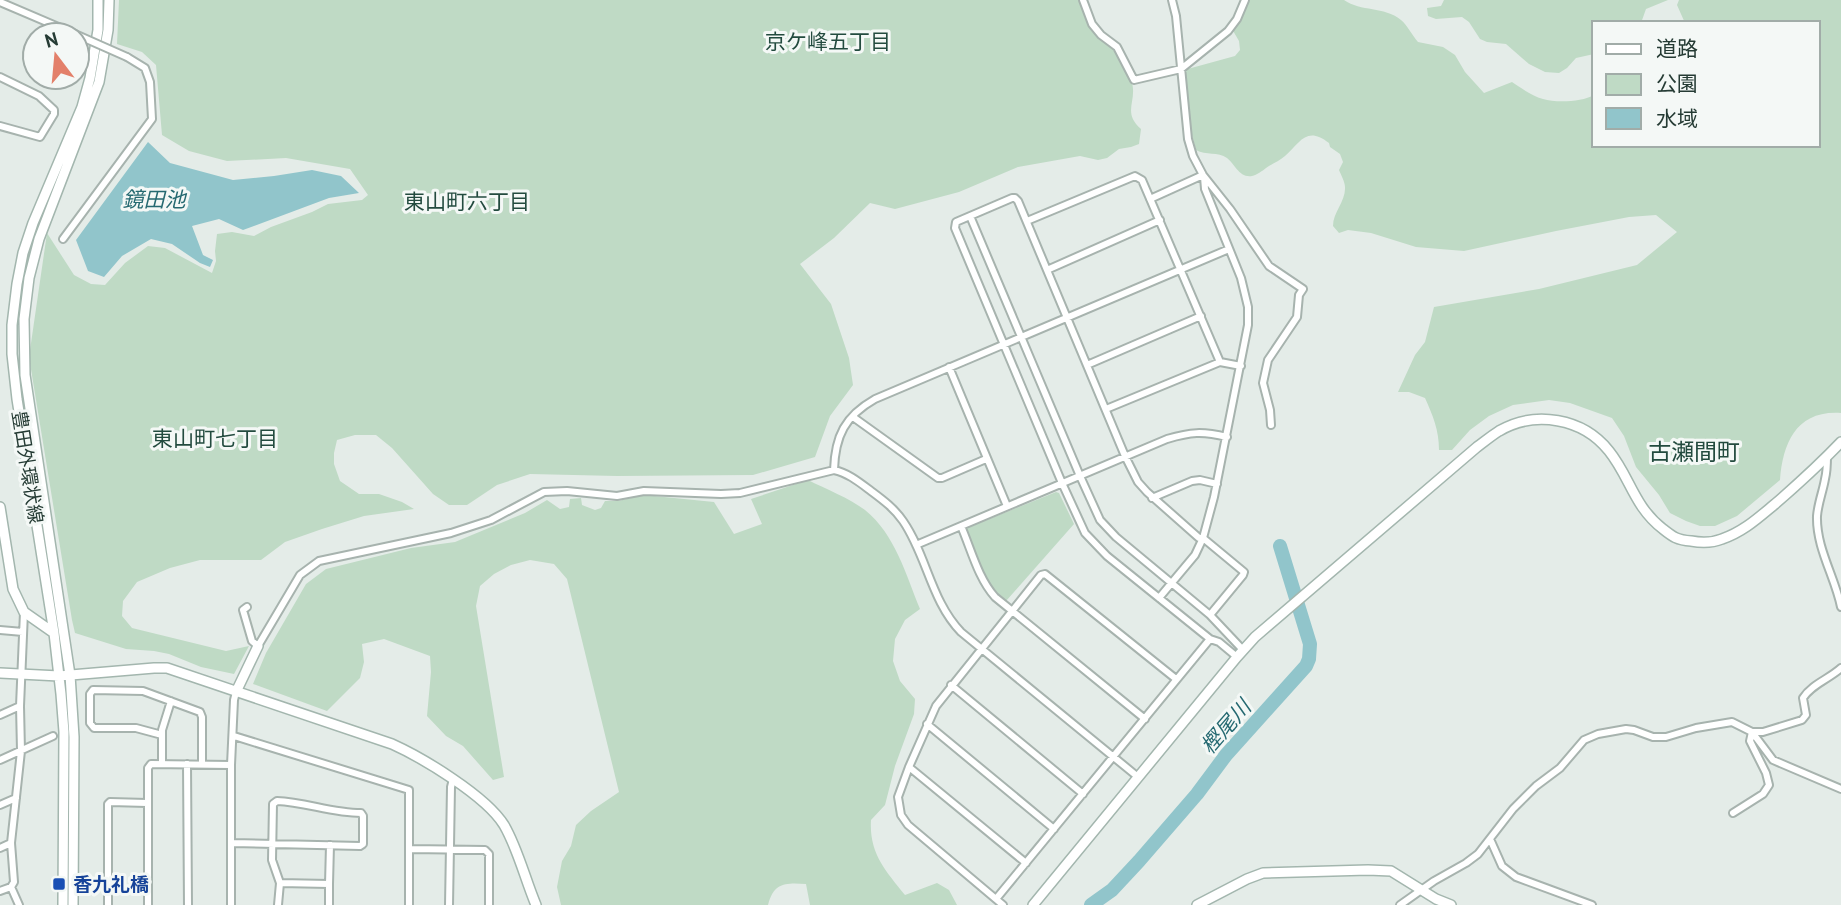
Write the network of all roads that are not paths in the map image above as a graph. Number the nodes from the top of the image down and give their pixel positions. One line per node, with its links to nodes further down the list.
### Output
1 (98, 0): 56 (street, 豊田外環状線)
2 (109, 0): 64 (street, 豊田外環状線)
3 (1083, 0): 9 (street)
4 (1172, 0): 9 (street)
5 (1245, 0): 9 (street)
6 (0, 2): 7 (street)
7 (45, 21)
8 (91, 41): 17 (street, bridge)
9 (1181, 69): 12 (street)
10 (0, 77): 11 (street)
11 (0, 126)
12 (1203, 175): 13 (street); 18 (street); 31 (street)
13 (1150, 199): 15 (street); 16 (street)
14 (970, 216): 16 (street); 23 (street); 24 (street)
15 (1160, 220): 19 (street); 20 (street)
16 (1027, 221): 20 (street)
17 (63, 239)
18 (1228, 249): 19 (street); 27 (street)
19 (1181, 269): 21 (street); 22 (street)
20 (1047, 270): 22 (street)
21 (1201, 316): 25 (street); 26 (street)
22 (1067, 318): 23 (street); 26 (street)
23 (1022, 336): 24 (street); 38 (street)
24 (1004, 343): 28 (street); 39 (street)
25 (1220, 362): 27 (street); 29 (street)
26 (1087, 365): 29 (street)
27 (1241, 366): 32 (street)
28 (948, 367): 30 (street); 36 (street)
29 (1106, 409): 34 (street)
30 (853, 417): 36 (street); 37 (street)
31 (1271, 425)
32 (1227, 437): 34 (street); 40 (street)
33 (1841, 442): 35 (street)
34 (1125, 456): 38 (street); 41 (street)
35 (1828, 456): 50 (street); 60 (street)
36 (986, 459): 42 (street)
37 (834, 470): 46 (street); 58 (street)
38 (1080, 476): 39 (street); 47 (street)
39 (1062, 483): 42 (street); 48 (street)
40 (1217, 484): 41 (street); 45 (street)
41 (1152, 498): 45 (street)
42 (1007, 506): 44 (street)
43 (0, 507): 52 (street)
44 (961, 526): 46 (street); 51 (street)
45 (1203, 538): 47 (street); 53 (street)
46 (916, 545): 59 (street)
47 (1172, 584): 48 (street); 53 (street)
48 (1159, 598): 57 (street)
49 (247, 607): 58 (street)
50 (1841, 607)
51 (1011, 611): 59 (street); 66 (street); 72 (street)
52 (24, 612): 55 (street); 56 (street)
53 (1210, 615): 60 (street)
54 (0, 630): 55 (street)
55 (23, 632): 63 (street)
56 (54, 633): 65 (street, 豊田外環状線)
57 (1210, 639): 60 (street); 66 (street)
58 (258, 646): 68 (street)
59 (981, 648): 67 (street); 79 (street)
60 (1240, 653): 86 (street)
61 (1841, 668): 74 (street)
62 (0, 673): 63 (street)
63 (22, 675): 65 (street); 70 (street)
64 (70, 675): 65 (street); 68 (street); 112 (street, 豊田外環状線)
65 (59, 676): 111 (street, 豊田外環状線)
66 (1176, 679): 72 (street)
67 (951, 685): 73 (street); 89 (street)
68 (236, 692): 77 (street); 87 (street)
69 (171, 701): 75 (street); 75 (street); 83 (street)
70 (20, 706): 71 (street); 78 (street)
71 (0, 715)
72 (1145, 719): 79 (street)
73 (928, 724): 85 (street); 94 (street)
74 (1752, 732): 88 (street); 93 (street); 95 (street)
75 (162, 735): 81 (street)
76 (53, 736): 78 (street)
77 (234, 736): 84 (street); 101 (street)
78 (21, 751): 80 (street); 90 (street)
79 (1113, 757): 86 (street); 89 (street)
80 (0, 760)
81 (162, 764): 82 (street); 91 (street)
82 (187, 764): 83 (street); 115 (street)
83 (202, 764): 84 (street)
84 (231, 765): 97 (street)
85 (909, 767): 103 (street); 109 (street)
86 (1138, 777): 124 (street)
87 (453, 779): 102 (street); 122 (street)
88 (1841, 789)
89 (1083, 794): 94 (street)
90 (16, 798): 92 (street); 96 (street)
91 (147, 803): 113 (street); 114 (street)
92 (0, 805)
93 (1733, 813)
94 (1055, 828): 103 (street)
95 (1490, 839): 108 (street); 128 (street)
96 (11, 843): 100 (street); 106 (street)
97 (232, 843): 98 (street); 116 (street)
98 (272, 844): 99 (street); 99 (street); 104 (street)
99 (330, 845): 105 (street)
100 (0, 848)
101 (410, 849): 102 (street); 119 (street)
102 (450, 850): 120 (street); 121 (street)
103 (1026, 863): 109 (street)
104 (280, 883): 105 (street); 117 (street)
105 (329, 884): 118 (street)
106 (11, 887): 107 (street); 110 (street)
107 (0, 891)
108 (1422, 891): 125 (street); 126 (street); 127 (street)
109 (996, 899): 123 (street)
110 (19, 905)
111 (63, 905)
112 (73, 905)
113 (108, 905)
114 (148, 905)
115 (188, 905)
116 (231, 905)
117 (278, 905)
118 (328, 905)
119 (409, 905)
120 (450, 905)
121 (489, 905)
122 (536, 905)
123 (1003, 905)
124 (1033, 905)
125 (1197, 905)
126 (1400, 905)
127 (1451, 905)
128 (1592, 905)

